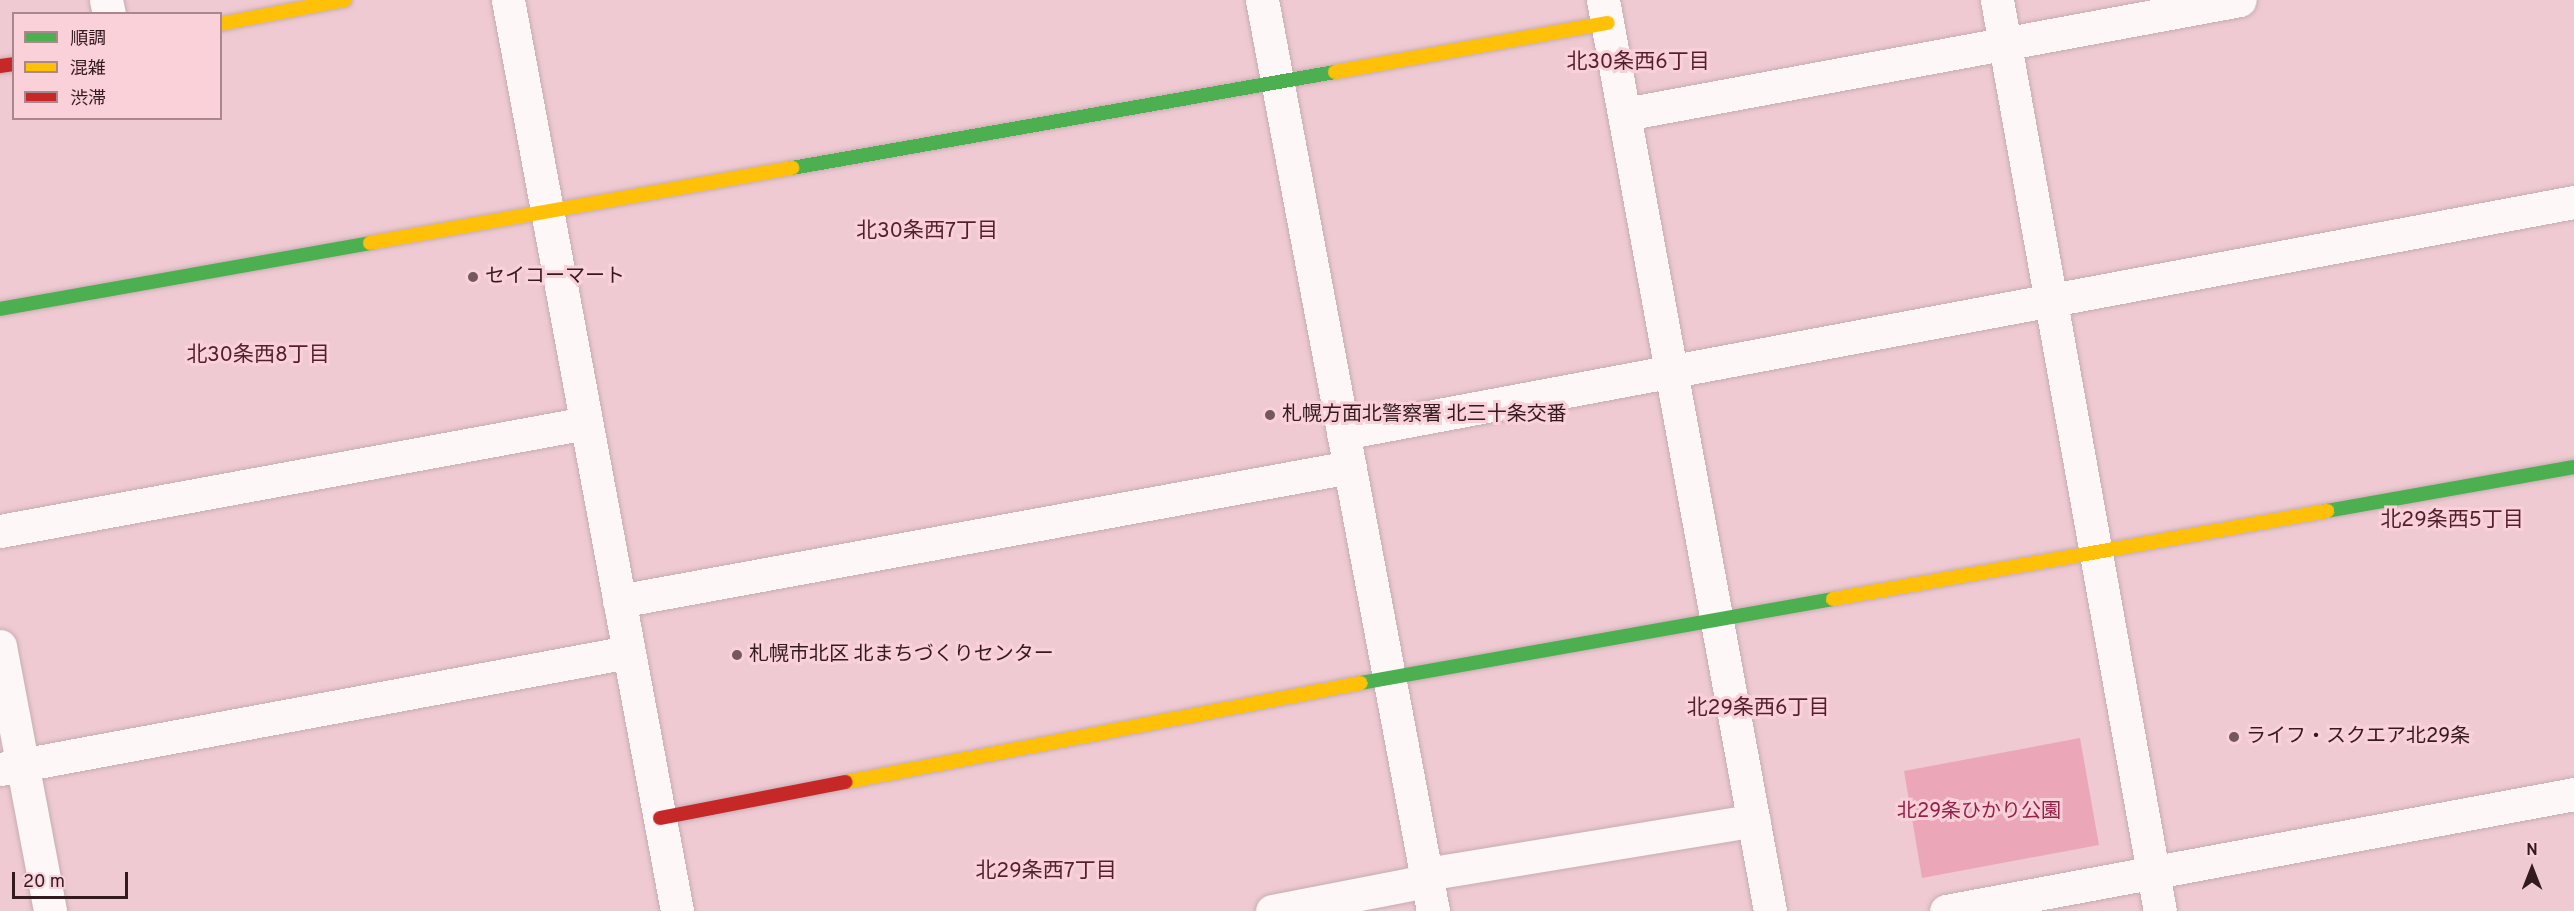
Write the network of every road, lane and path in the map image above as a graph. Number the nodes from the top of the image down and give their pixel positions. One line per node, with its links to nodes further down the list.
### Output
1 (345, 0): 7 (street)
2 (508, 0): 12 (street)
3 (1262, 0): 9 (street)
4 (1997, 0): 8 (street)
5 (2240, 0): 8 (street)
6 (1606, 12): 9 (street); 10 (street)
7 (222, 24)
8 (2005, 43): 10 (street); 13 (street)
9 (1277, 81): 12 (street); 17 (street)
10 (1625, 114): 15 (street)
11 (2574, 202): 13 (street)
12 (547, 211): 14 (street); 16 (street)
13 (2052, 298): 15 (street); 21 (street)
14 (0, 309)
15 (1671, 370): 17 (street); 23 (street)
16 (586, 423): 20 (street); 22 (street)
17 (1343, 433): 18 (street)
18 (1350, 467): 22 (street); 26 (street)
19 (2574, 467): 21 (street)
20 (0, 531)
21 (2097, 551): 23 (street); 31 (street)
22 (619, 601): 25 (street)
23 (1716, 619): 26 (street); 30 (street)
24 (0, 646): 27 (street)
25 (628, 652): 27 (street); 29 (street)
26 (1389, 678): 29 (street); 32 (street)
27 (11, 767): 33 (street)
28 (2574, 794): 31 (street)
29 (660, 818): 34 (street)
30 (1754, 820): 32 (street); 36 (street)
31 (2153, 872): 37 (street); 38 (street)
32 (1429, 889): 35 (street)
33 (50, 911)
34 (677, 911)
35 (1272, 911)
36 (1770, 911)
37 (1946, 911)
38 (2160, 911)

